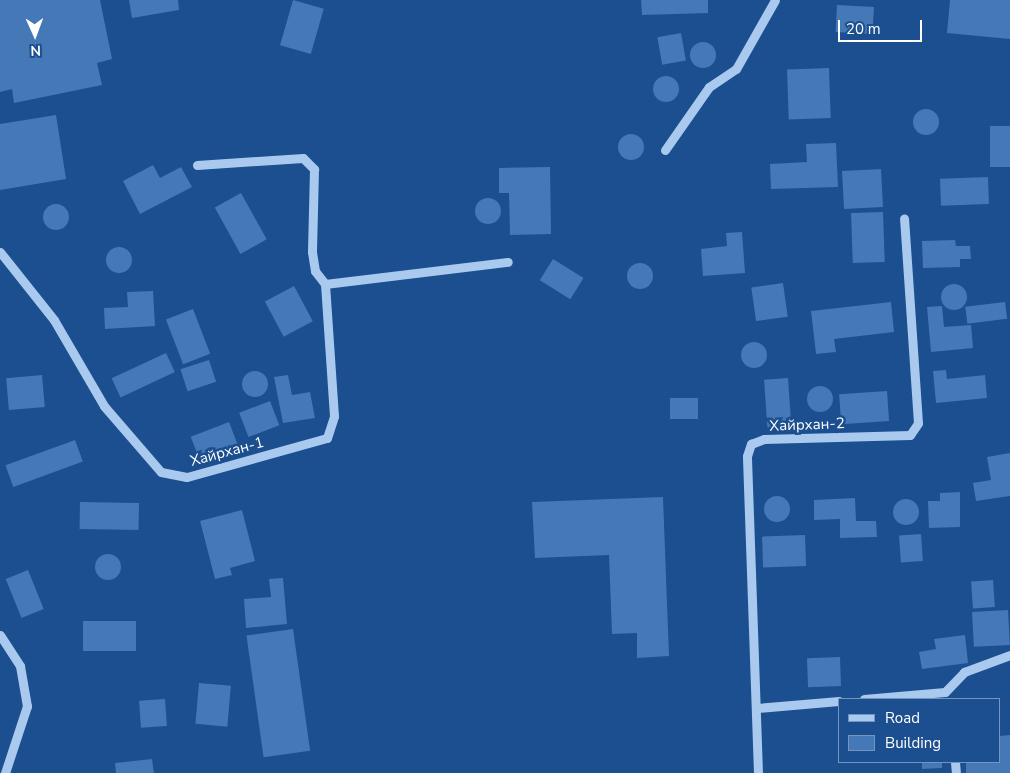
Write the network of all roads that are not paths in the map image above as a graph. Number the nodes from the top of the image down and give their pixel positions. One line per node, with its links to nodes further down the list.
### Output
1 (775, 0): 2 (street)
2 (665, 150)
3 (197, 165): 7 (street, Хайрхан-1)
4 (904, 218): 13 (street, Хайрхан-2)
5 (0, 252): 7 (street, Хайрхан-1)
6 (508, 262): 7 (street)
7 (325, 284)
8 (0, 635): 14 (street)
9 (1010, 656): 10 (street)
10 (946, 696): 11 (street)
11 (891, 698)
12 (838, 702): 13 (street)
13 (757, 708): 15 (street, Хайрхан-2)
14 (5, 773)
15 (758, 773)

